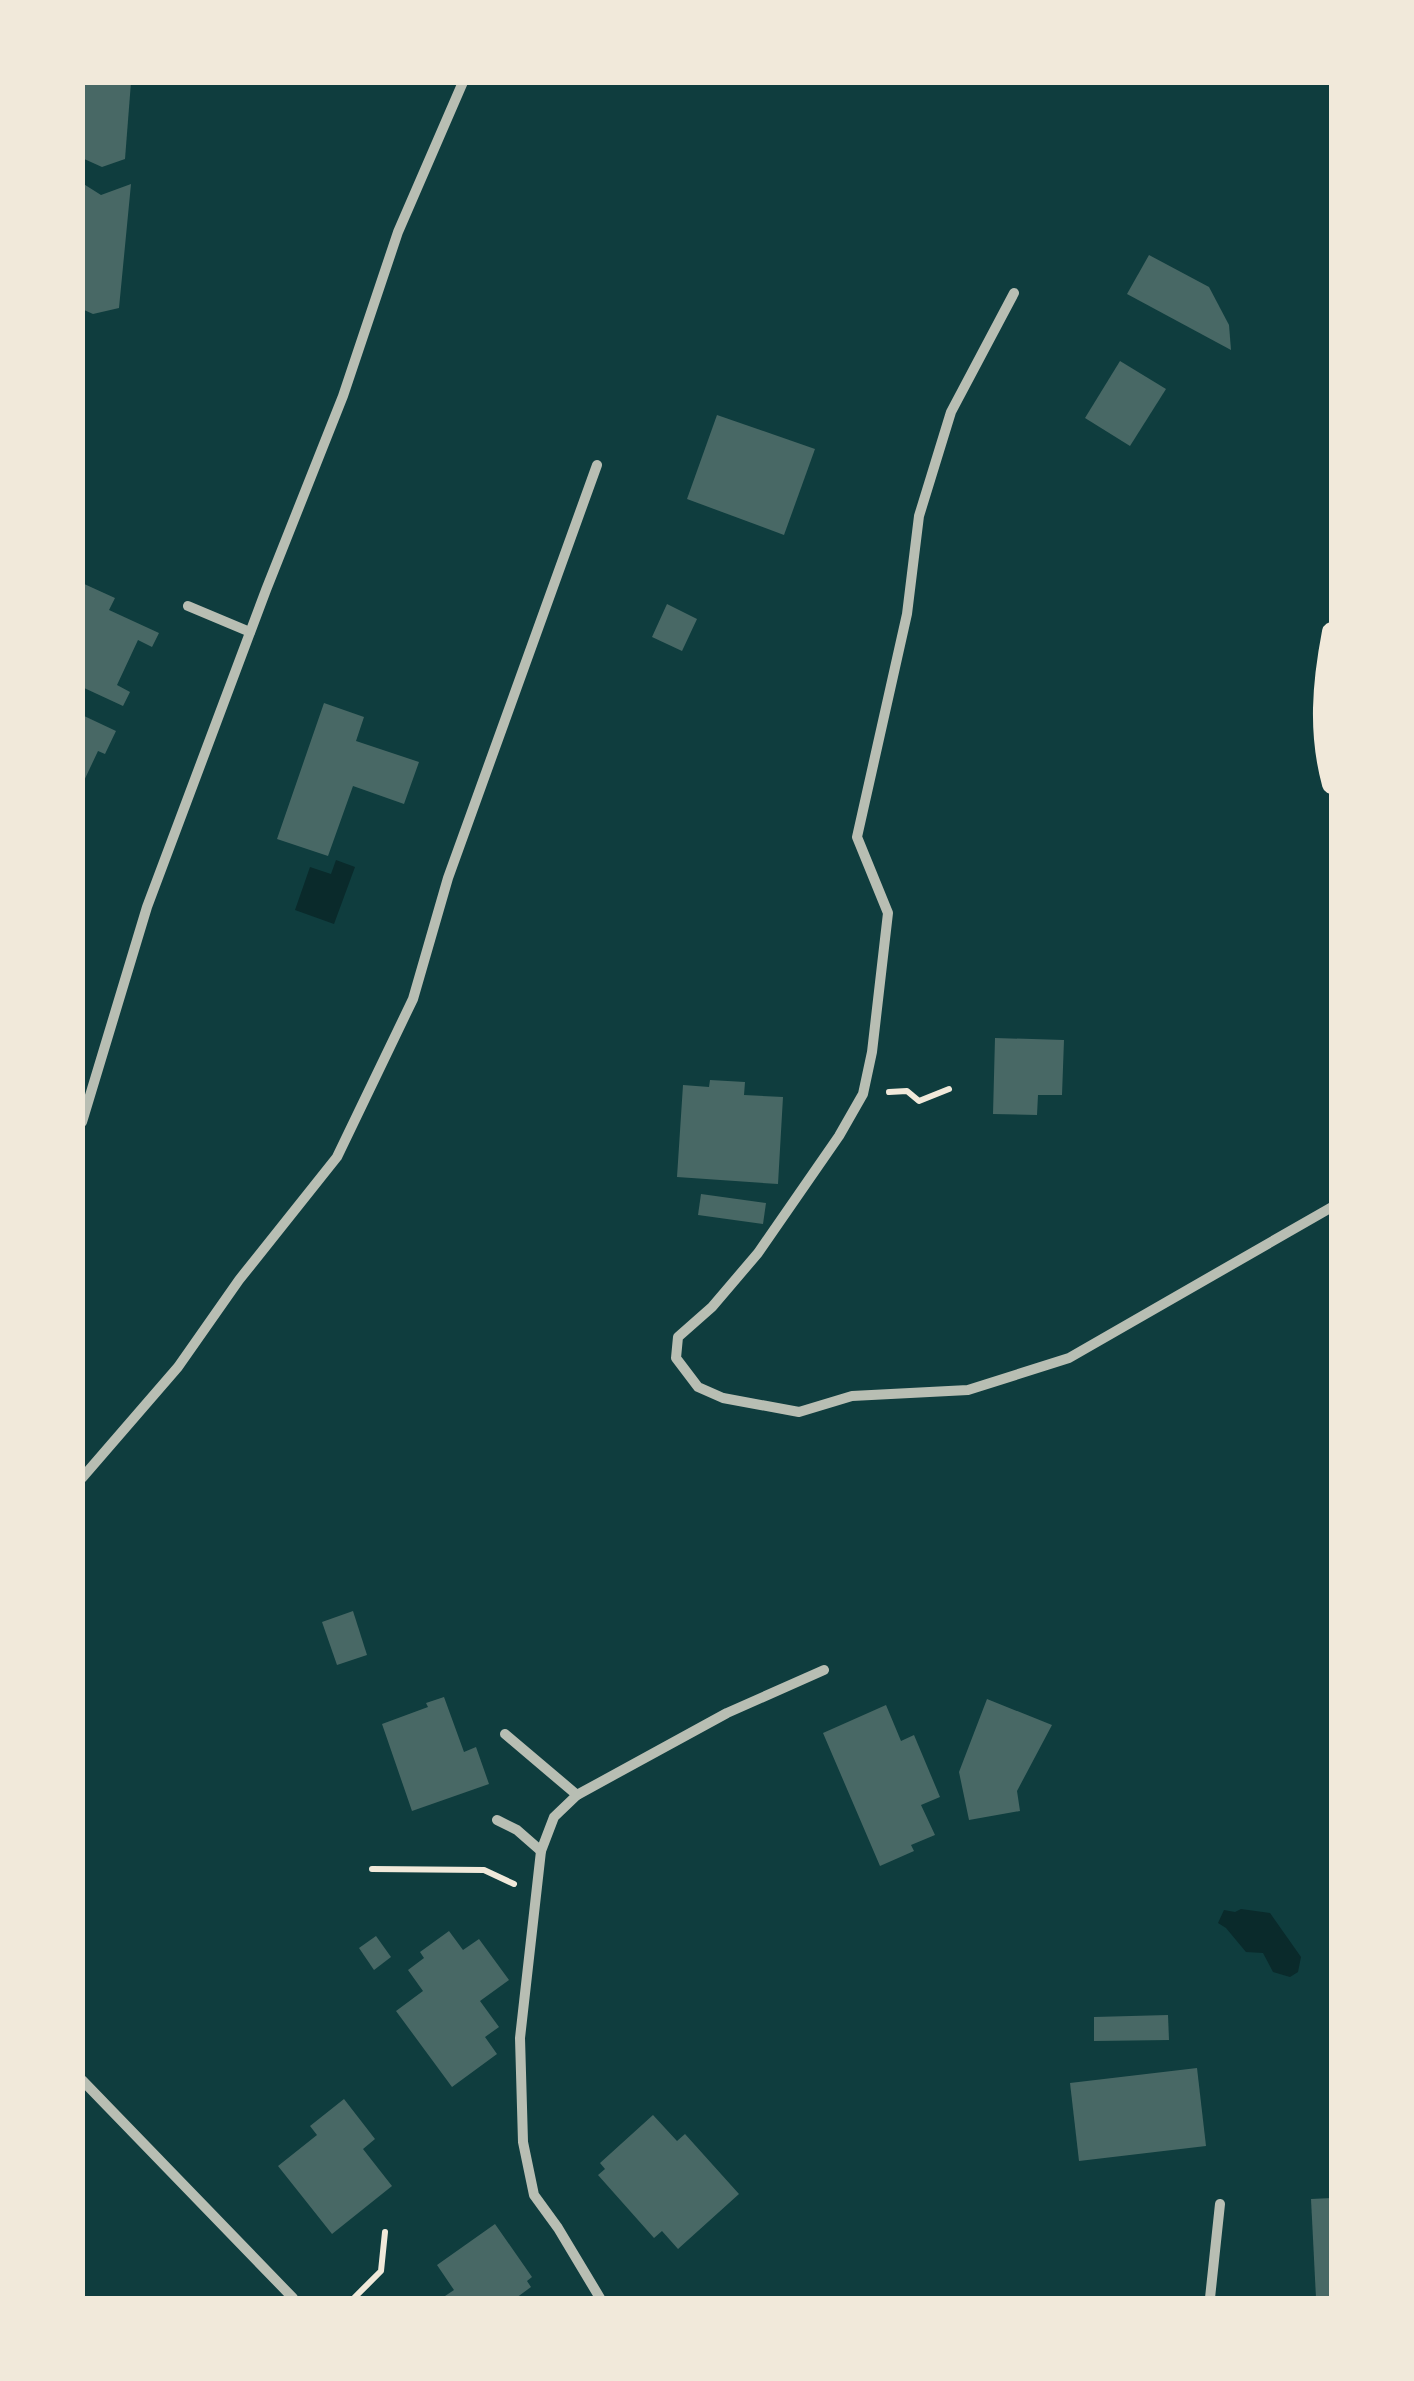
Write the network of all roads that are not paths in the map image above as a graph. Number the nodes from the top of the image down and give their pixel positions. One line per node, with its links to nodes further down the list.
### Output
1 (463, 82): 5 (street)
2 (1014, 294): 9 (street)
3 (596, 465): 10 (street)
4 (188, 606): 5 (street)
5 (250, 632): 8 (street)
6 (1332, 632): 7 (main road)
7 (1332, 784)
8 (82, 1122)
9 (1332, 1208)
10 (82, 1478)
11 (824, 1670): 13 (street)
12 (505, 1734): 13 (street)
13 (577, 1795): 15 (street)
14 (497, 1820): 15 (street)
15 (541, 1851): 19 (street)
16 (82, 2080): 18 (street)
17 (1220, 2204): 20 (street)
18 (293, 2298)
19 (600, 2298)
20 (1210, 2298)

